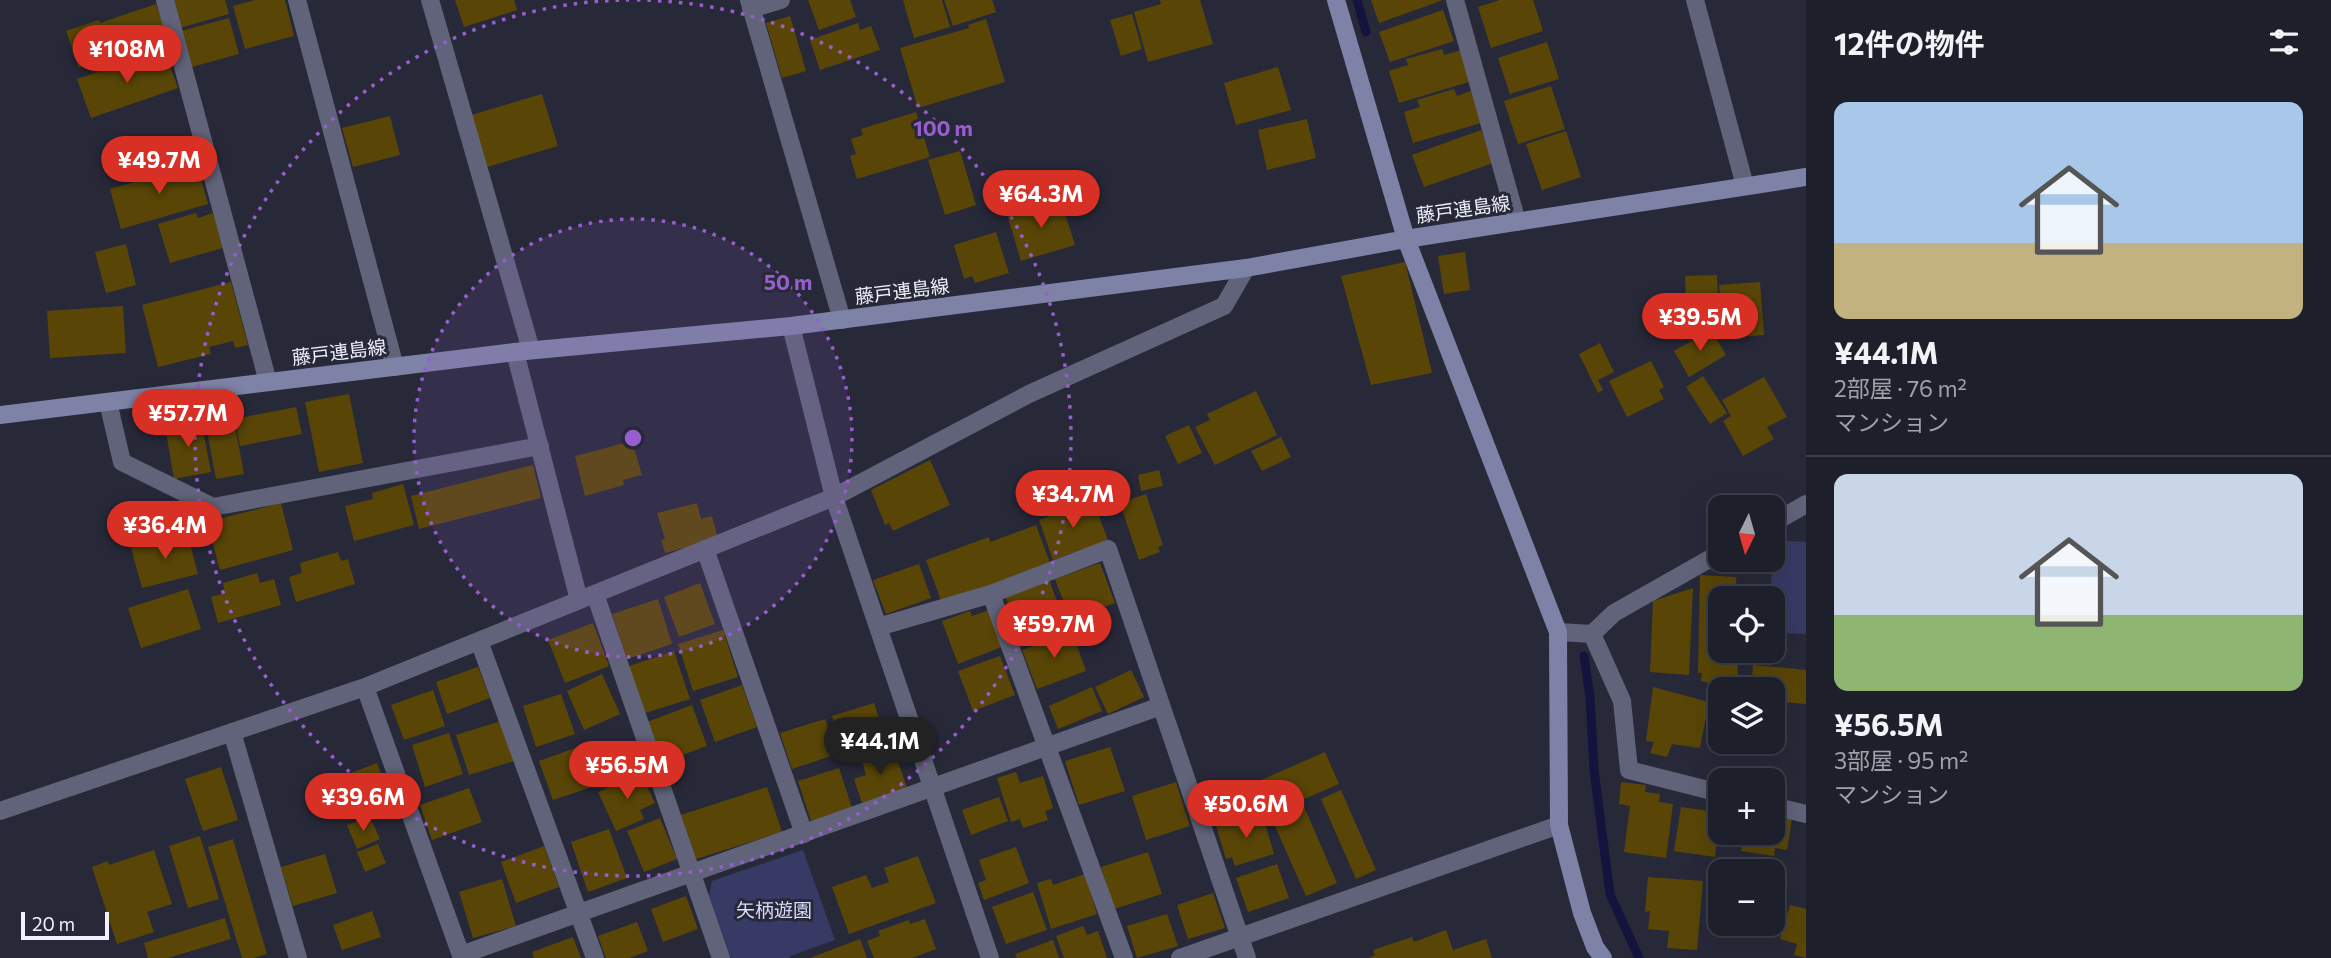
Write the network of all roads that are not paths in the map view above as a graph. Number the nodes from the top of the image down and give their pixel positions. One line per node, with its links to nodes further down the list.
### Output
1 (164, 0): 18 (street)
2 (297, 0): 17 (street)
3 (430, 0): 16 (street)
4 (781, 0): 8 (street)
5 (1336, 0): 12 (main road)
6 (1455, 0): 11 (street)
7 (1695, 0): 10 (street)
8 (750, 4): 14 (street)
9 (1806, 177): 10 (main road, 藤戸連島線)
10 (1745, 186): 11 (main road, 藤戸連島線)
11 (1517, 222): 12 (main road, 藤戸連島線)
12 (1406, 239): 13 (main road, 藤戸連島線); 30 (main road)
13 (1246, 268): 14 (main road, 藤戸連島線); 22 (street)
14 (842, 320): 15 (main road, 藤戸連島線)
15 (792, 326): 16 (main road, 藤戸連島線); 22 (street)
16 (523, 351): 17 (main road, 藤戸連島線); 21 (street)
17 (395, 367): 18 (main road, 藤戸連島線)
18 (268, 382): 19 (main road, 藤戸連島線)
19 (108, 402): 20 (main road, 藤戸連島線); 21 (street)
20 (0, 415)
21 (540, 446): 28 (street)
22 (834, 498): 25 (street); 29 (street)
23 (1806, 504): 24 (street)
24 (1785, 516)
25 (705, 549): 28 (street); 43 (street)
26 (1708, 560): 31 (street)
27 (991, 594): 29 (street); 34 (street); 36 (street)
28 (587, 597): 32 (street); 44 (street)
29 (878, 627): 37 (street)
30 (1558, 632): 31 (street); 42 (main road)
31 (1592, 634): 38 (street)
32 (479, 641): 33 (street); 45 (street)
33 (365, 687): 35 (street); 47 (street)
34 (1161, 706): 36 (street); 46 (street)
35 (232, 732): 40 (street); 48 (street)
36 (1048, 748): 37 (street); 52 (street)
37 (933, 789): 43 (street); 51 (street)
38 (1708, 790)
39 (1785, 809): 41 (street)
40 (0, 811)
41 (1806, 814)
42 (1559, 825): 46 (street); 55 (main road)
43 (804, 835): 44 (street)
44 (691, 874): 45 (street); 50 (street)
45 (579, 913): 47 (street); 49 (street)
46 (1240, 937): 53 (street); 54 (street)
47 (461, 957)
48 (298, 958)
49 (595, 958)
50 (721, 958)
51 (990, 958)
52 (1124, 958)
53 (1180, 958)
54 (1247, 958)
55 (1603, 958)

